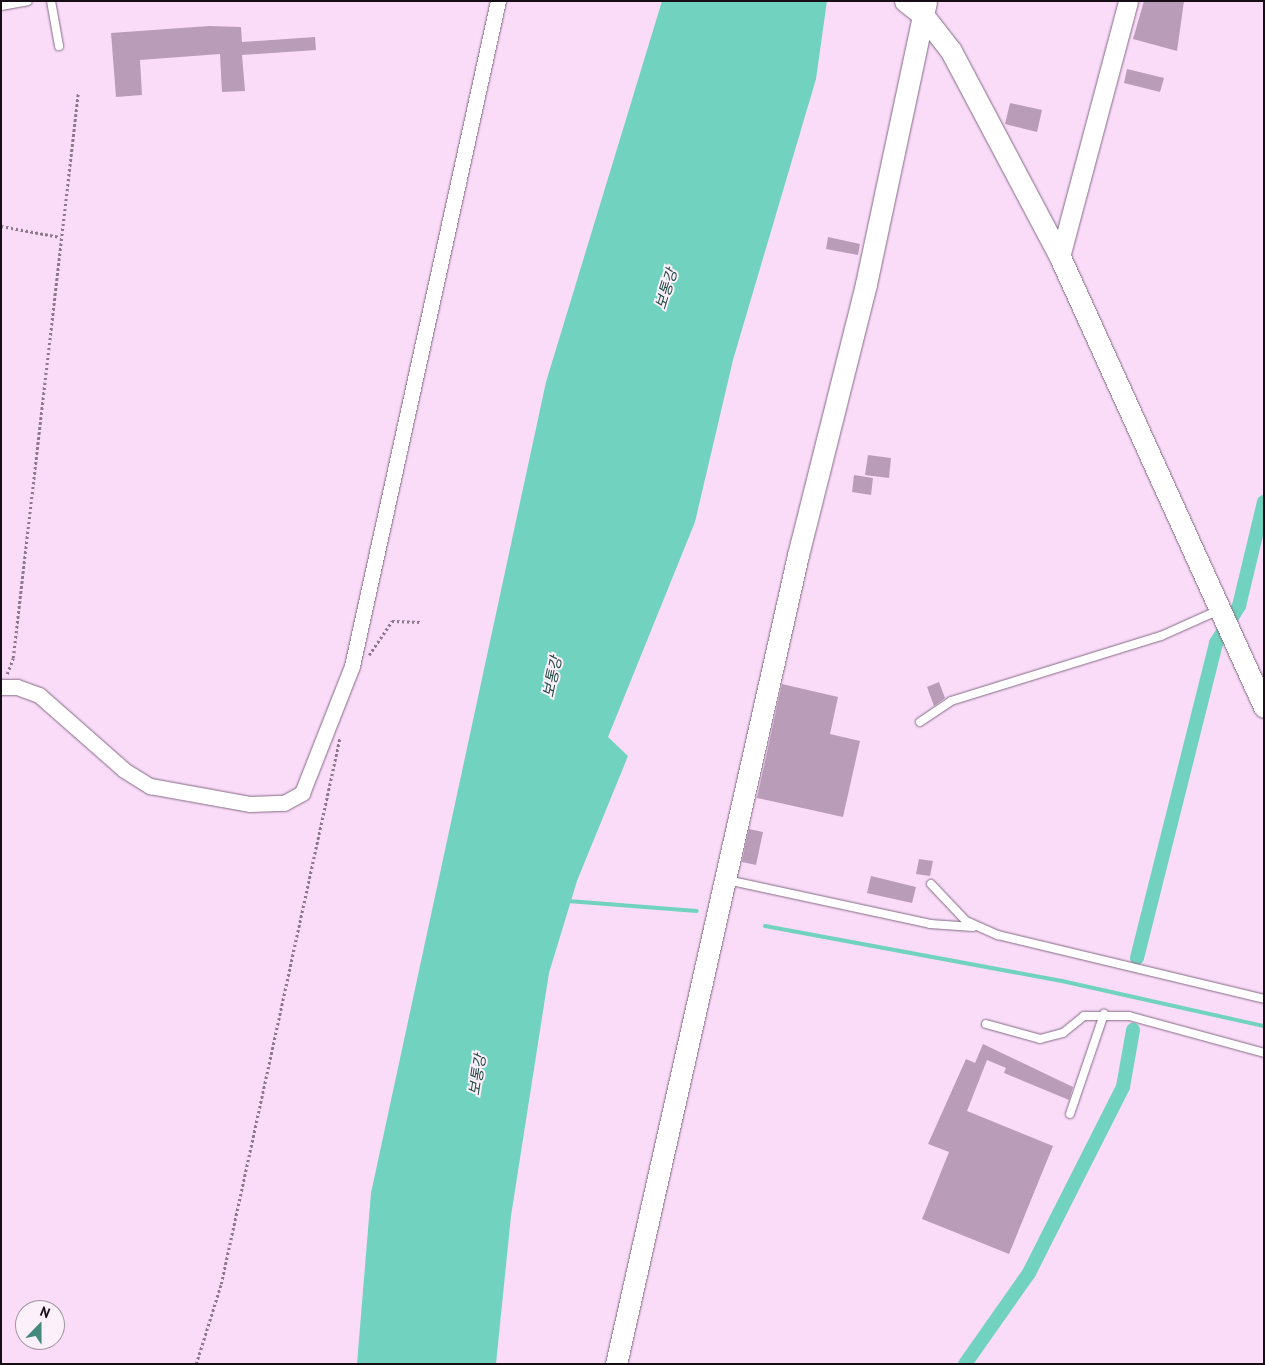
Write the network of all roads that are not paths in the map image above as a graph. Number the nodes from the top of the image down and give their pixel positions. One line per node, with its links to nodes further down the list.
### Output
1 (28, 1): 6 (lane)
2 (51, 1): 8 (lane)
3 (498, 1): 11 (street)
4 (905, 1): 7 (main road)
5 (1128, 1): 9 (street)
6 (1, 6)
7 (924, 8): 9 (main road); 14 (main road)
8 (59, 46)
9 (1060, 257): 10 (main road)
10 (1221, 610): 12 (main road); 13 (lane)
11 (1, 687)
12 (1264, 707)
13 (920, 722)
14 (725, 880): 16 (lane); 22 (main road)
15 (932, 884): 16 (lane)
16 (976, 927): 17 (lane)
17 (1264, 999)
18 (1104, 1014): 19 (lane); 20 (lane); 21 (lane)
19 (986, 1024)
20 (1264, 1053)
21 (1070, 1114)
22 (616, 1364)

